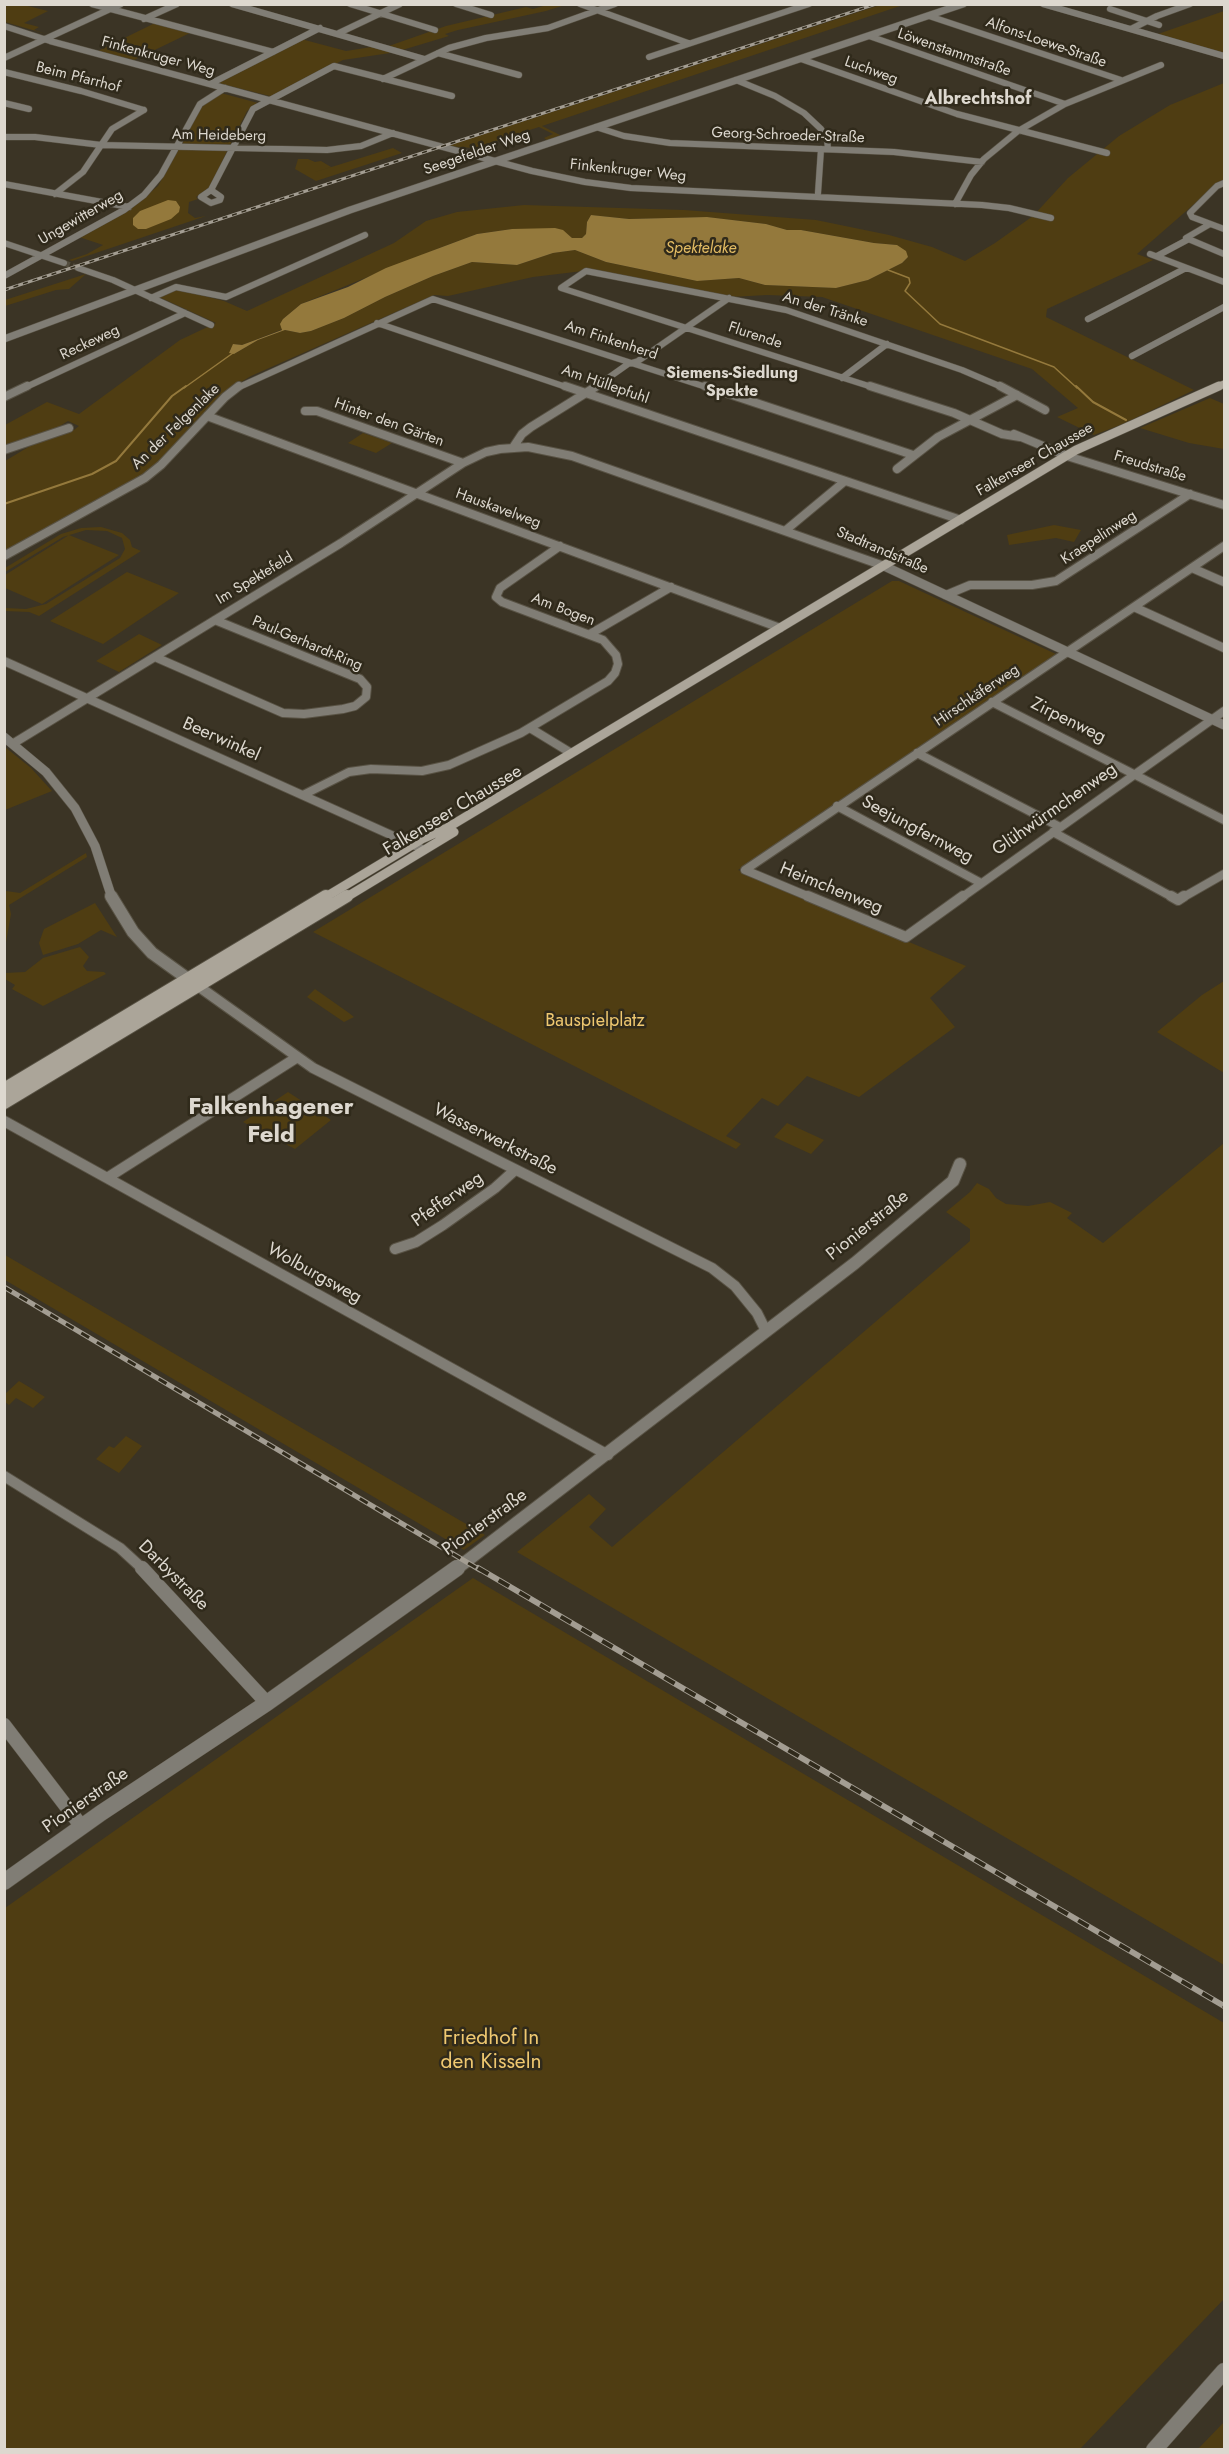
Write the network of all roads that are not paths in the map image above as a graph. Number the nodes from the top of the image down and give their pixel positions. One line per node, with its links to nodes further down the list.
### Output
1 (92, 4): 16 (street)
2 (121, 4): 16 (street)
3 (177, 4): 23 (street)
4 (232, 4): 27 (street)
5 (350, 4): 20 (street)
6 (400, 4): 20 (street)
7 (456, 4): 21 (street)
8 (580, 4): 19 (street)
9 (615, 4): 19 (street)
10 (809, 4): 33 (street)
11 (963, 4): 22 (street, Seegefelder Weg)
12 (1043, 4): 15 (street)
13 (1190, 4): 18 (street)
14 (1164, 5): 18 (street)
15 (1057, 6): 28 (street)
16 (110, 9): 23 (street); 32 (street)
17 (1110, 9): 24 (street)
18 (1175, 9): 24 (street)
19 (599, 11): 33 (street); 35 (street)
20 (382, 13): 29 (street); 30 (street)
21 (491, 15)
22 (929, 16): 31 (street, Seegefelder Weg); 46 (street, Alfons-Loewe-Straße)
23 (144, 19): 34 (street)
24 (1147, 21): 25 (street); 28 (street)
25 (1159, 25)
26 (4, 26): 32 (street, Finkenkruger Weg)
27 (320, 28): 30 (street); 34 (street)
28 (1131, 29): 36 (street)
29 (435, 30)
30 (339, 33): 39 (street)
31 (869, 36): 40 (street, Seegefelder Weg); 52 (street, Löwenstammstraße)
32 (43, 39): 38 (street); 47 (street, Finkenkruger Weg)
33 (688, 43): 37 (street)
34 (273, 52): 47 (street)
35 (438, 53): 39 (street); 43 (street)
36 (1224, 56)
37 (649, 57)
38 (4, 58)
39 (424, 59): 44 (street)
40 (801, 59): 45 (street, Seegefelder Weg); 55 (street, Luchweg)
41 (1161, 65): 46 (street)
42 (4, 72): 58 (street, Beim Pfarrhof)
43 (519, 75)
44 (383, 79): 49 (street); 50 (street)
45 (736, 80): 54 (street, Seegefelder Weg); 62 (street)
46 (1121, 80): 52 (street)
47 (210, 84): 48 (street, Finkenkruger Weg)
48 (225, 88): 50 (street, Finkenkruger Weg); 59 (street, Ungewitterweg)
49 (452, 96)
50 (268, 100): 56 (street, Finkenkruger Weg); 60 (street)
51 (4, 103): 53 (street)
52 (1065, 104): 55 (street)
53 (29, 109)
54 (596, 127): 61 (street, Georg-Schroeder-Straße); 64 (street, Seegefelder Weg)
55 (1018, 131): 63 (street, Luchweg); 65 (street)
56 (393, 133): 60 (street, Am Heideberg); 64 (street, Finkenkruger Weg)
57 (4, 137): 58 (street, Am Heideberg)
58 (101, 145): 59 (street, Am Heideberg); 70 (street)
59 (177, 147): 60 (street, Am Heideberg); 72 (street, Ungewitterweg)
60 (232, 148): 68 (street)
61 (821, 149): 62 (street, Georg-Schroeder-Straße); 69 (street)
62 (828, 149): 65 (street, Georg-Schroeder-Straße)
63 (1107, 153)
64 (497, 161): 71 (street, Finkenkruger Weg); 87 (street, Seegefelder Weg)
65 (982, 162): 71 (street)
66 (1224, 183): 74 (street)
67 (4, 184): 70 (street)
68 (211, 190)
69 (818, 193)
70 (55, 194): 72 (street)
71 (955, 204): 73 (street, Finkenkruger Weg)
72 (129, 207): 80 (street, Ungewitterweg)
73 (1051, 218)
74 (1210, 224): 75 (street); 77 (street)
75 (1224, 229)
76 (365, 235): 88 (street)
77 (1187, 240): 79 (street); 83 (street)
78 (4, 243): 80 (street)
79 (1224, 254)
80 (42, 255): 81 (street); 85 (street, Ungewitterweg)
81 (64, 263)
82 (78, 268): 87 (street)
83 (1186, 268): 86 (street); 93 (street)
84 (586, 271): 90 (street, An der Tränke); 96 (street, Flurende)
85 (4, 276)
86 (1224, 282)
87 (135, 290): 88 (street); 97 (street, Seegefelder Weg)
88 (152, 298): 92 (street)
89 (437, 298): 94 (street, An der Felgenlake); 100 (street, Am Finkenherd)
90 (729, 298): 96 (street); 98 (street, An der Tränke)
91 (1224, 307): 99 (street)
92 (186, 313): 95 (street); 105 (street, Reckeweg)
93 (1088, 319)
94 (377, 322): 103 (street, Am Hüllepfuhl); 108 (street, An der Felgenlake)
95 (211, 325)
96 (686, 329): 100 (street); 101 (street, Flurende)
97 (4, 339)
98 (887, 344): 101 (street); 104 (street, An der Tränke)
99 (1132, 356)
100 (633, 363): 103 (street); 113 (street, Am Finkenherd)
101 (842, 378): 109 (street, Flurende)
102 (1224, 384): 114 (main road, Falkenseer Chaussee)
103 (586, 393): 111 (street); 117 (street, Am Hüllepfuhl)
104 (1017, 395): 106 (street, An der Tränke); 109 (street)
105 (4, 397)
106 (1045, 410)
107 (305, 411): 115 (street, Hinter den Gärten)
108 (207, 416): 118 (street, Hauskavelweg); 125 (street, An der Felgenlake)
109 (969, 420): 113 (street); 114 (street, Flurende)
110 (69, 428): 112 (street)
111 (514, 446): 115 (street, Im Spektefeld); 122 (street, Stadtrandstraße)
112 (4, 450)
113 (913, 455): 116 (street)
114 (1067, 456): 119 (street, Freudstraße); 121 (main road, Falkenseer Chaussee)
115 (463, 464): 118 (street, Im Spektefeld)
116 (897, 469)
117 (845, 481): 121 (street, Am Hüllepfuhl); 122 (street)
118 (418, 494): 123 (street, Hauskavelweg); 132 (street, Im Spektefeld)
119 (1190, 494): 120 (street, Freudstraße); 130 (street, Kraepelinweg)
120 (1224, 505)
121 (961, 520): 126 (main road, Falkenseer Chaussee)
122 (786, 530): 126 (street, Stadtrandstraße)
123 (560, 546): 129 (street, Hauskavelweg); 134 (street, Am Bogen)
124 (1224, 546): 127 (street, Hirschkäferweg)
125 (4, 556)
126 (887, 567): 130 (street, Stadtrandstraße); 133 (main road, Falkenseer Chaussee)
127 (1192, 568): 128 (street); 131 (street, Hirschkäferweg)
128 (1224, 582)
129 (671, 587): 133 (street, Hauskavelweg); 134 (street)
130 (946, 595): 136 (street, Stadtrandstraße)
131 (1134, 607): 135 (street); 136 (street, Hirschkäferweg)
132 (215, 620): 137 (street, Im Spektefeld); 137 (street, Paul-Gerhardt-Ring)
133 (783, 630): 147 (main road, Falkenseer Chaussee)
134 (590, 634): 144 (street, Am Bogen)
135 (1224, 648)
136 (1068, 652): 140 (street, Hirschkäferweg); 142 (street, Stadtrandstraße)
137 (155, 657): 139 (street, Im Spektefeld)
138 (4, 662): 139 (street, Beerwinkel)
139 (87, 698): 145 (street, Im Spektefeld); 149 (street, Beerwinkel)
140 (992, 702): 146 (street, Hirschkäferweg); 148 (street, Zirpenweg)
141 (1224, 711): 142 (street, Glühwürmchenweg)
142 (1212, 719): 143 (street, Stadtrandstraße); 148 (street, Glühwürmchenweg)
143 (1224, 725)
144 (530, 728): 147 (street); 149 (street, Am Bogen)
145 (9, 740): 159 (street)
146 (917, 753): 150 (street, Hirschkäferweg); 152 (street)
147 (574, 755): 153 (main road, Falkenseer Chaussee); 154 (main road, Falkenseer Chaussee)
148 (1136, 773): 151 (street, Zirpenweg); 152 (street, Glühwürmchenweg)
149 (303, 795): 153 (street, Beerwinkel)
150 (837, 807): 155 (street, Hirschkäferweg); 157 (street, Seejungfernweg)
151 (1224, 820)
152 (1057, 829): 156 (street); 157 (street, Glühwürmchenweg)
153 (413, 844): 154 (street, Beerwinkel); 159 (main road, Falkenseer Chaussee)
154 (423, 850): 160 (main road, Falkenseer Chaussee)
155 (745, 870): 158 (street, Heimchenweg)
156 (1224, 874)
157 (981, 884): 158 (street, Glühwürmchenweg)
158 (906, 937)
159 (188, 979): 160 (main road); 162 (main road, Falkenseer Chaussee)
160 (198, 986): 161 (street, Wasserwerkstraße); 163 (main road, Falkenseer Chaussee)
161 (296, 1058): 166 (street, Wasserwerkstraße); 167 (street)
162 (4, 1089)
163 (4, 1102)
164 (4, 1121): 167 (street, Wolburgsweg)
165 (960, 1164): 169 (street, Pionierstraße)
166 (515, 1170): 168 (street, Pfefferweg); 169 (street, Wasserwerkstraße)
167 (107, 1178): 170 (street, Wolburgsweg)
168 (395, 1249)
169 (766, 1331): 170 (street, Pionierstraße)
170 (608, 1455): 172 (street, Pionierstraße)
171 (4, 1476): 172 (street, Darbystraße)
172 (267, 1703): 174 (street, Pionierstraße)
173 (4, 1725): 174 (street)
174 (82, 1827): 175 (street, Pionierstraße)
175 (4, 1882)
176 (1224, 2371): 177 (street)
177 (1154, 2449)

